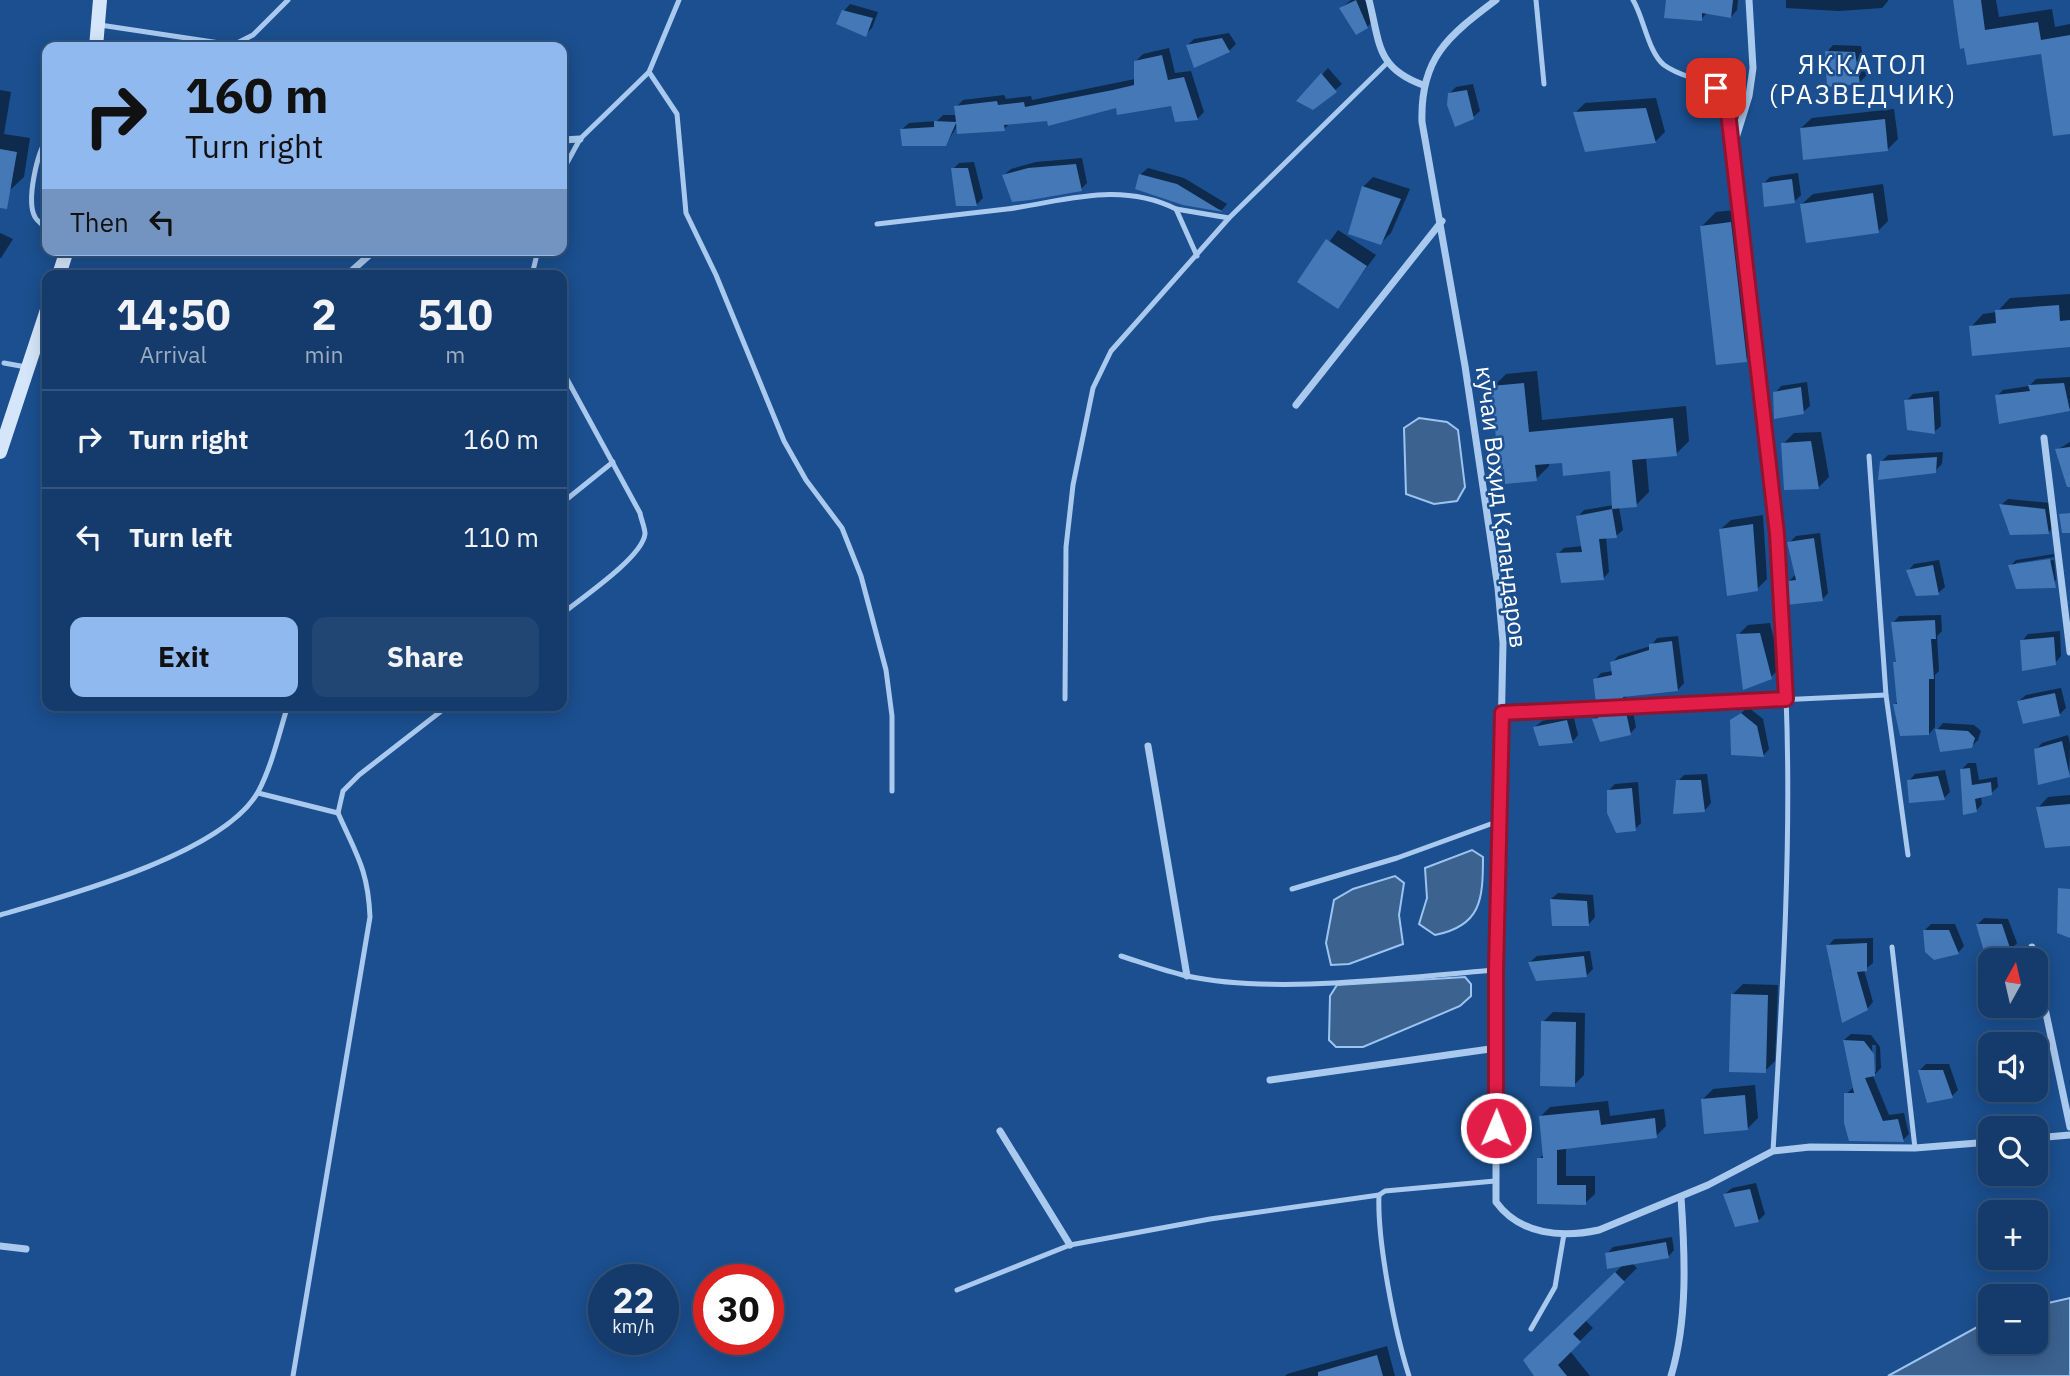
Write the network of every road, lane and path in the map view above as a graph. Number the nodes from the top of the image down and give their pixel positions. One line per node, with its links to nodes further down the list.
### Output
1 (100, 0): 9 (main road)
2 (288, 0): 12 (lane)
3 (679, 0): 14 (lane)
4 (1369, 0): 13 (street)
5 (1496, 0): 16 (street, кӯчаи Воҳид Қаландаров)
6 (1536, 0): 15 (lane)
7 (1633, 0): 20 (lane)
8 (1749, 0): 20 (street)
9 (98, 24): 10 (main road); 11 (lane)
10 (96, 42)
11 (214, 42)
12 (239, 42)
13 (1386, 64): 16 (street); 23 (lane)
14 (649, 72): 18 (lane); 49 (lane)
15 (1544, 84)
16 (1423, 85): 24 (street, кӯчаи Воҳид Қаландаров)
17 (567, 139): 18 (street)
18 (580, 139): 21 (lane)
19 (42, 146): 25 (lane)
20 (1732, 151): 44 (lane)
21 (567, 163)
22 (1176, 209): 23 (lane); 26 (lane); 28 (lane)
23 (1229, 218): 28 (lane)
24 (1442, 221): 34 (street); 47 (street, кӯчаи Воҳид Қаландаров)
25 (42, 224)
26 (877, 224)
27 (368, 256): 29 (street)
28 (1197, 256): 43 (lane)
29 (353, 270)
30 (42, 326): 32 (main road)
31 (4, 363): 32 (lane)
32 (29, 368): 36 (main road)
33 (567, 379): 38 (lane)
34 (1296, 405)
35 (2044, 438): 41 (street)
36 (0, 452)
37 (1869, 456): 42 (lane)
38 (612, 462): 39 (lane); 40 (lane)
39 (567, 499)
40 (567, 610)
41 (2070, 652)
42 (1886, 695): 44 (lane); 53 (lane)
43 (1065, 699)
44 (1786, 699): 47 (lane); 69 (lane)
45 (286, 711): 50 (lane)
46 (441, 711): 51 (lane)
47 (1502, 713): 52 (street, кӯчаи Воҳид Қаландаров)
48 (1148, 746): 59 (street)
49 (891, 791)
50 (258, 793): 51 (lane); 55 (lane)
51 (338, 813): 79 (lane)
52 (1499, 821): 54 (lane); 58 (street, кӯчаи Воҳид Қаландаров)
53 (1908, 855)
54 (1292, 889)
55 (0, 915)
56 (1892, 947): 68 (lane)
57 (1121, 956): 59 (lane)
58 (1496, 970): 59 (lane); 61 (street, кӯчаи Воҳид Қаландаров)
59 (1187, 976)
60 (2047, 1018): 63 (street)
61 (1497, 1048): 62 (street); 70 (street, кӯчаи Воҳид Қаландаров)
62 (1270, 1080)
63 (2070, 1127)
64 (1000, 1131): 74 (street)
65 (2070, 1135): 66 (street)
66 (2048, 1137)
67 (1978, 1143): 68 (street, кӯчаи Воҳид Қаландаров)
68 (1915, 1148): 69 (street, кӯчаи Воҳид Қаландаров)
69 (1773, 1151): 72 (street, кӯчаи Воҳид Қаландаров)
70 (1495, 1181): 71 (lane); 73 (street, кӯчаи Воҳид Қаландаров)
71 (1379, 1195): 74 (lane); 80 (lane)
72 (1681, 1197): 73 (street, кӯчаи Воҳид Қаландаров); 81 (street)
73 (1564, 1234): 78 (lane)
74 (1070, 1245): 77 (lane)
75 (0, 1246): 76 (street)
76 (26, 1249)
77 (957, 1290)
78 (1531, 1329)
79 (293, 1376)
80 (1409, 1376)
81 (1671, 1376)

